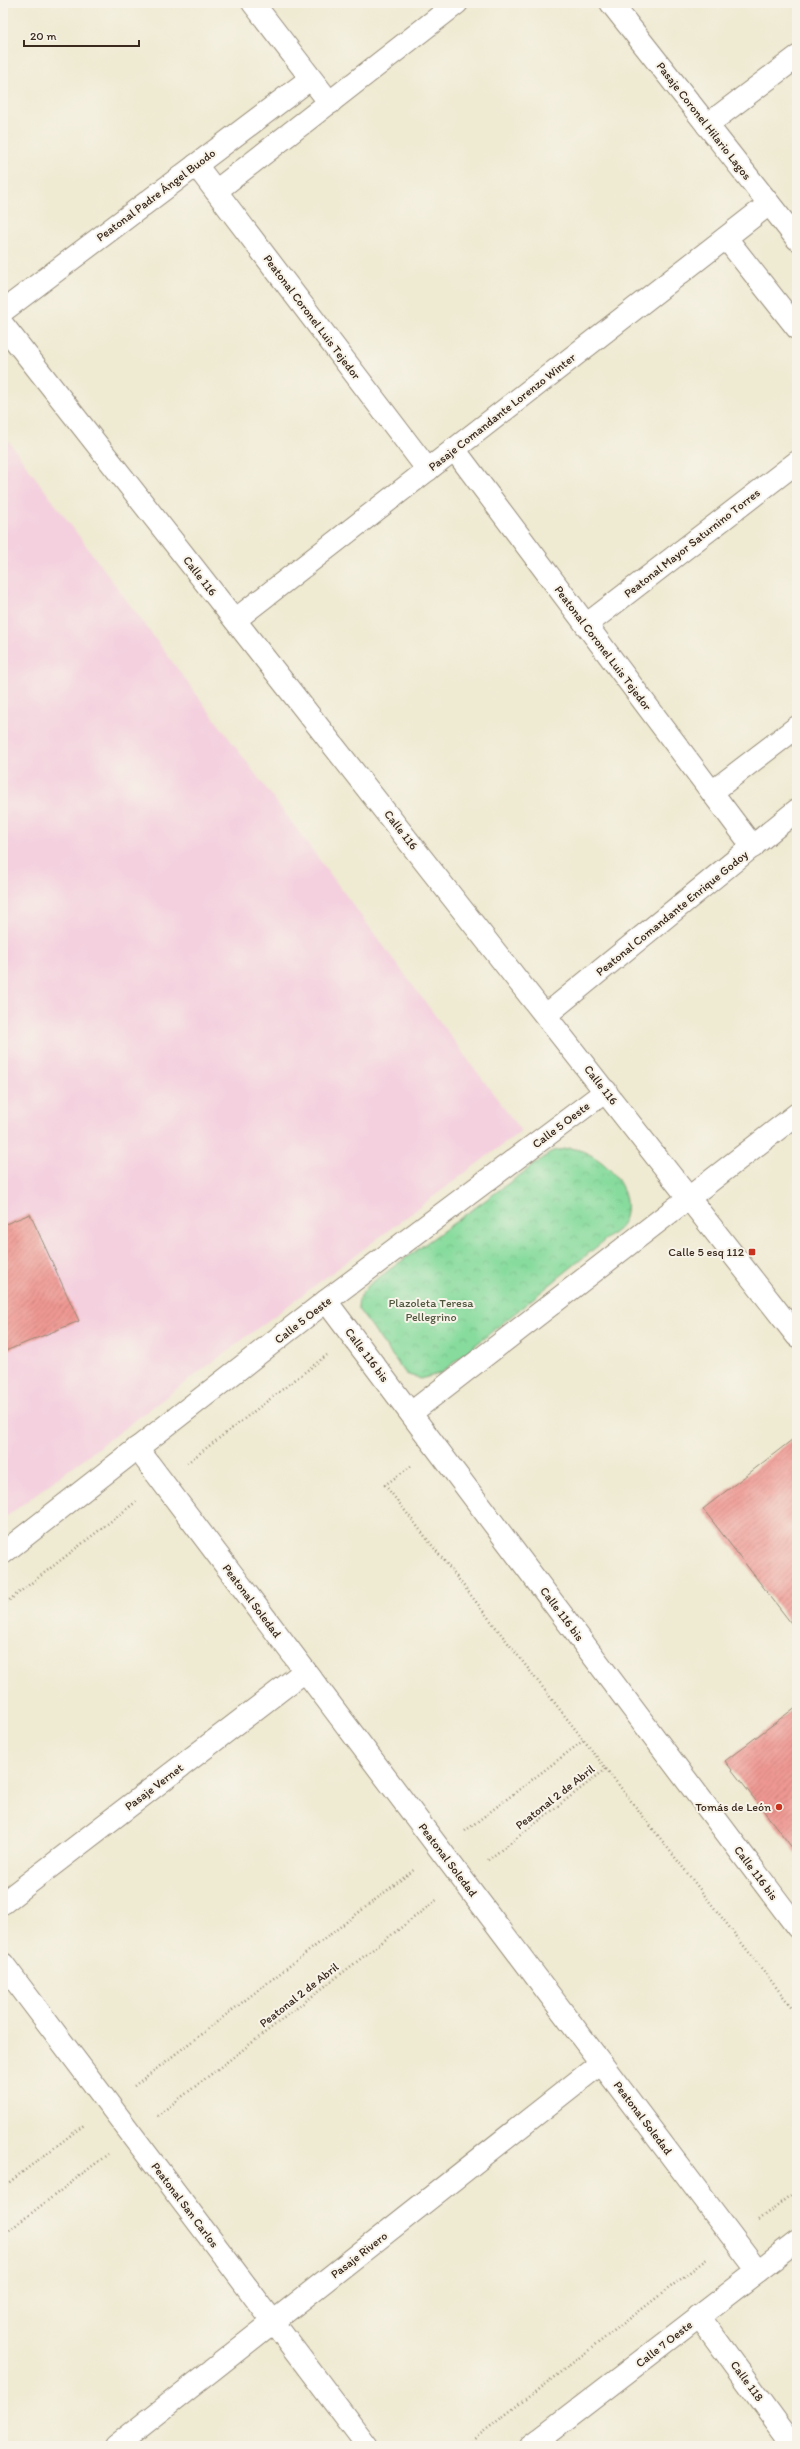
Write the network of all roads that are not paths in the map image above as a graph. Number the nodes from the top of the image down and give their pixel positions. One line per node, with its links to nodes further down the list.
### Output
1 (253, 3): 5 (street)
2 (458, 3): 6 (street)
3 (611, 3): 7 (street, Pasaje Coronel Hilario Lagos)
4 (797, 57): 7 (street)
5 (310, 79): 6 (street); 8 (street, Peatonal Padre Ángel Buodo)
6 (330, 103): 9 (street)
7 (707, 125): 10 (street, Pasaje Coronel Hilario Lagos)
8 (196, 165): 9 (street, Peatonal Coronel Luis Tejedor); 13 (street, Peatonal Padre Ángel Buodo)
9 (216, 191): 18 (street, Peatonal Coronel Luis Tejedor)
10 (769, 204): 11 (street, Pasaje Comandante Lorenzo Winter); 12 (street, Pasaje Coronel Hilario Lagos)
11 (726, 238): 14 (street); 16 (street, Pasaje Comandante Lorenzo Winter)
12 (797, 240)
13 (3, 311)
14 (794, 318)
15 (3, 325): 19 (street, Calle 116)
16 (454, 449): 18 (street, Pasaje Comandante Lorenzo Winter); 20 (street, Peatonal Coronel Luis Tejedor)
17 (797, 462): 20 (street, Peatonal Mayor Saturnino Torres)
18 (428, 470): 19 (street, Pasaje Comandante Lorenzo Winter)
19 (235, 620): 25 (street, Calle 116)
20 (586, 625): 22 (street, Peatonal Coronel Luis Tejedor)
21 (797, 727): 22 (street)
22 (712, 792): 24 (street, Peatonal Coronel Luis Tejedor)
23 (797, 810): 24 (street, Peatonal Comandante Enrique Godoy)
24 (753, 847): 25 (street, Peatonal Comandante Enrique Godoy)
25 (546, 1015): 26 (street, Calle 116)
26 (606, 1091): 28 (street, Calle 116); 29 (street, Calle 5 Oeste)
27 (797, 1114): 28 (street)
28 (690, 1198): 30 (street, Calle 116); 31 (street)
29 (326, 1302): 31 (street, Calle 116 bis); 32 (street, Calle 5 Oeste)
30 (797, 1336)
31 (411, 1413): 36 (street, Calle 116 bis)
32 (137, 1448): 33 (street, Calle 5 Oeste); 34 (street, Peatonal Soledad)
33 (3, 1553)
34 (305, 1671): 35 (street, Pasaje Vernet); 38 (street, Peatonal Soledad)
35 (3, 1903)
36 (797, 1927)
37 (3, 1964): 42 (street, Peatonal San Carlos)
38 (602, 2063): 40 (street, Peatonal Soledad); 42 (street, Pasaje Rivero)
39 (797, 2241): 40 (street, Calle 7 Oeste)
40 (758, 2271): 41 (street, Calle 7 Oeste)
41 (699, 2316): 45 (street, Calle 7 Oeste); 46 (street, Calle 118)
42 (273, 2322): 43 (street, Pasaje Rivero); 44 (street, Peatonal San Carlos)
43 (116, 2446)
44 (367, 2446)
45 (531, 2446)
46 (794, 2446)

